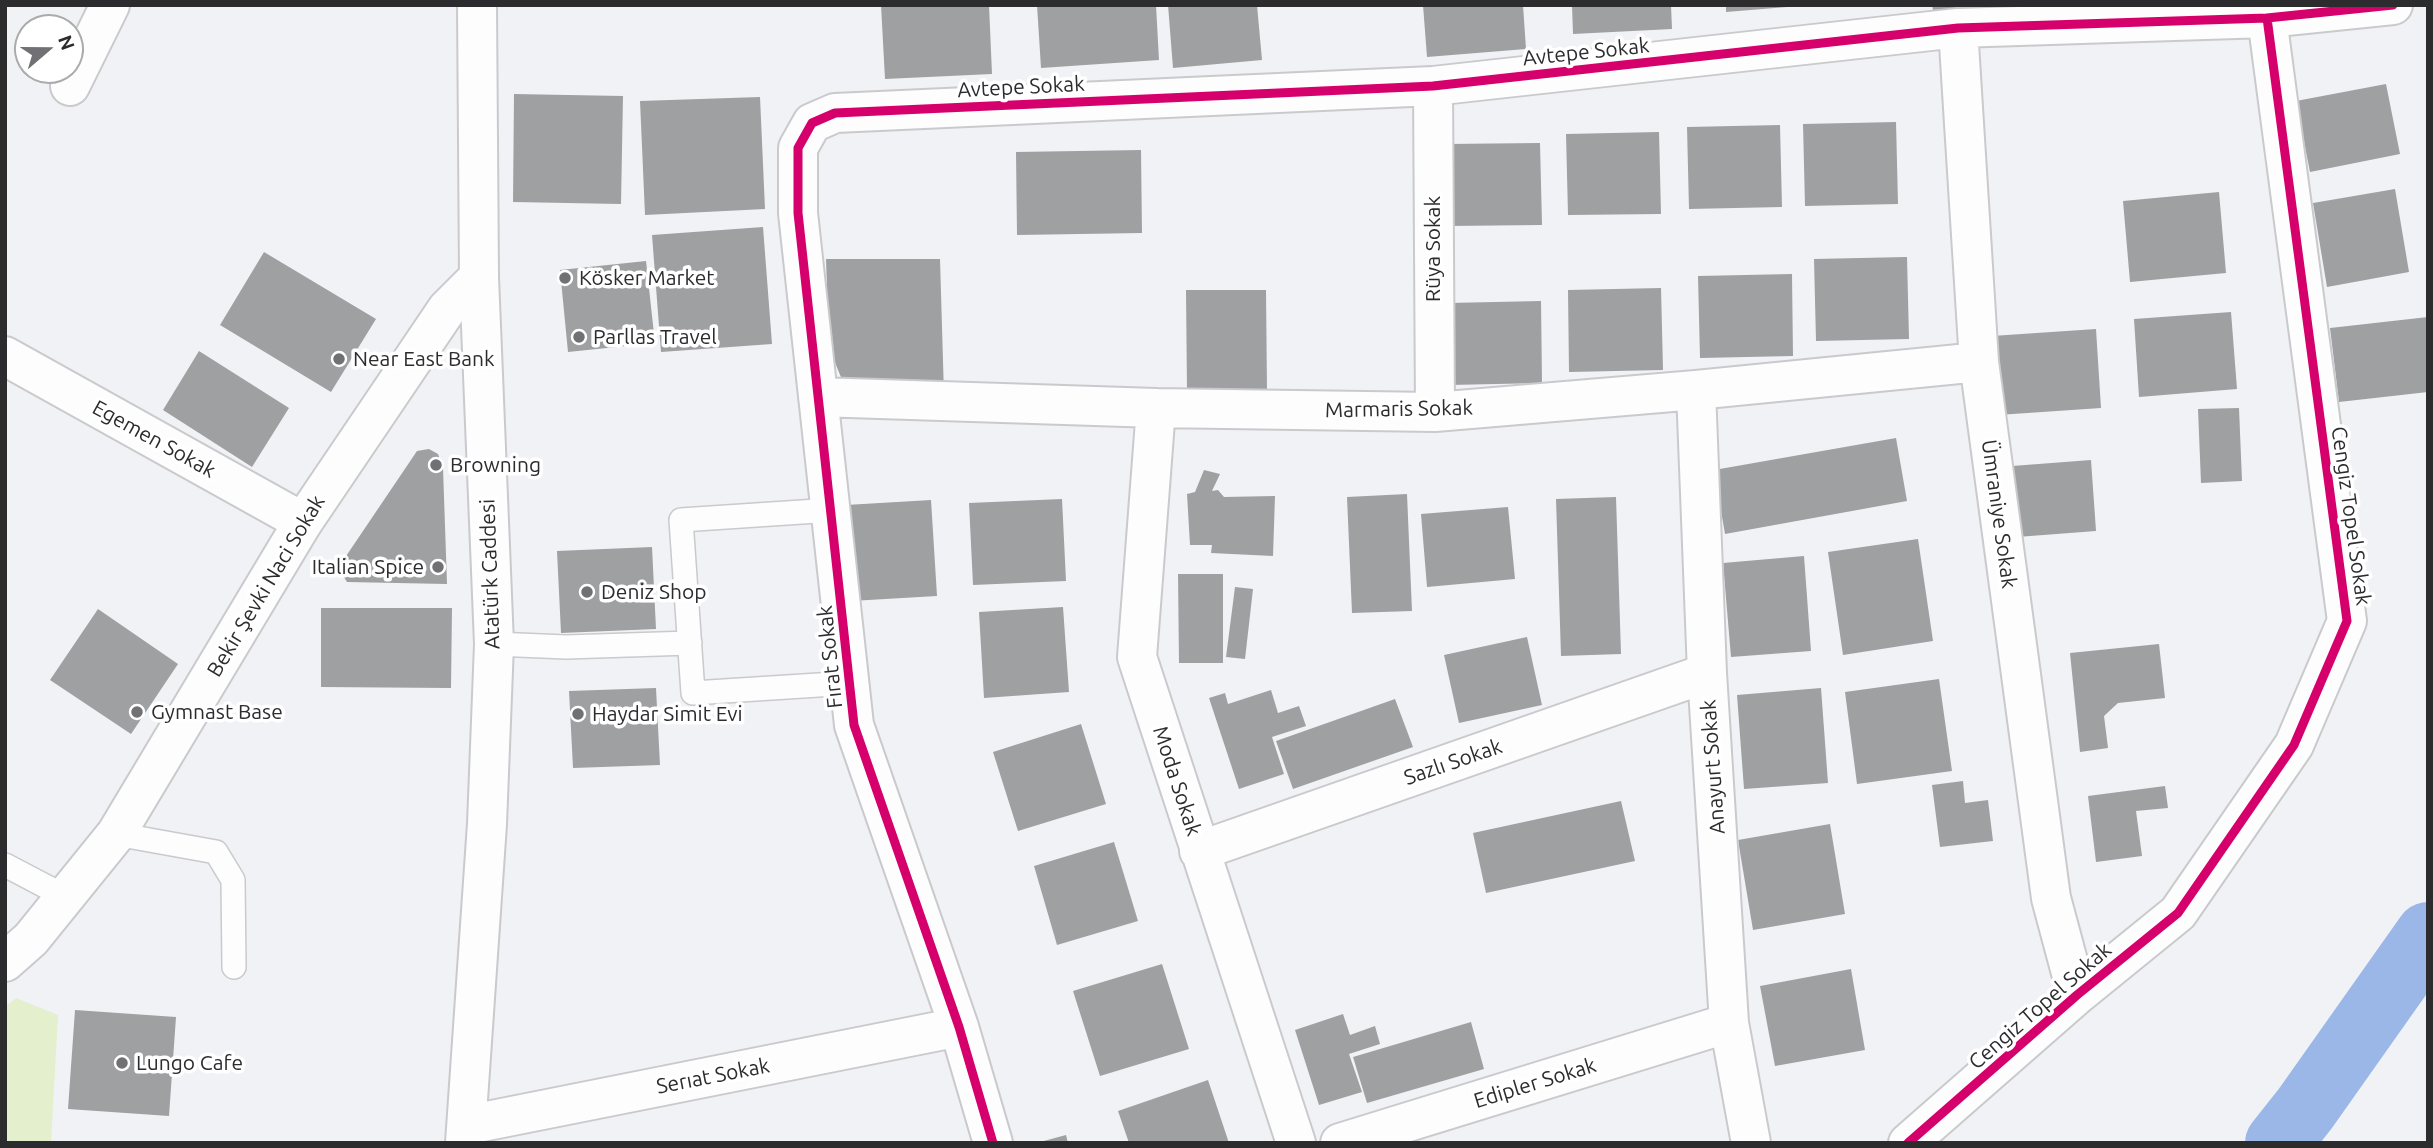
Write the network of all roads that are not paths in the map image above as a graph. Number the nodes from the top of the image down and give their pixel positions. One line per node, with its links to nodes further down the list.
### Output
1 (110, 5): 6 (street)
2 (477, 5): 9 (street, Atatürk Caddesi)
3 (2393, 5): 4 (street, Avtepe Sokak)
4 (2267, 19): 5 (street, Avtepe Sokak); 28 (street, Cengiz Topel Sokak)
5 (1958, 28): 7 (street, Avtepe Sokak); 11 (street, Ümraniye Sokak)
6 (70, 86)
7 (1433, 86): 8 (street, Avtepe Sokak); 15 (street, Rüya Sokak)
8 (798, 148): 13 (street, Fırat Sokak)
9 (479, 277): 17 (street, Bekir Şevki Naci Sokak); 19 (street, Atatürk Caddesi)
10 (5, 356): 17 (street, Egemen Sokak)
11 (1979, 362): 12 (street, Marmaris Sokak); 28 (street, Ümraniye Sokak)
12 (1696, 390): 15 (street, Marmaris Sokak); 20 (street, Anayurt Sokak)
13 (818, 397): 14 (street, Marmaris Sokak); 16 (street, Fırat Sokak)
14 (1156, 408): 15 (street, Marmaris Sokak); 23 (street, Moda Sokak)
15 (1435, 412)
16 (832, 509): 18 (lane); 21 (street, Fırat Sokak)
17 (303, 522): 22 (street, Bekir Şevki Naci Sokak)
18 (690, 643): 19 (lane); 21 (lane)
19 (494, 644): 31 (street, Atatürk Caddesi)
20 (1707, 673): 23 (street, Sazlı Sokak); 29 (street, Anayurt Sokak)
21 (850, 683): 30 (street, Fırat Sokak)
22 (116, 834): 25 (street, Bekir Şevki Naci Sokak); 27 (lane)
23 (1199, 851): 33 (street, Moda Sokak)
24 (5, 865): 25 (lane)
25 (66, 897): 26 (street, Bekir Şevki Naci Sokak)
26 (5, 962)
27 (234, 967)
28 (2077, 995): 36 (street, Cengiz Topel Sokak)
29 (1729, 1023): 34 (street, Edipler Sokak); 35 (street, Anayurt Sokak)
30 (959, 1027): 31 (street, Serıat Sokak); 32 (street, Fırat Sokak)
31 (466, 1134)
32 (993, 1143)
33 (1296, 1143)
34 (1340, 1143)
35 (1751, 1143)
36 (1908, 1143)

